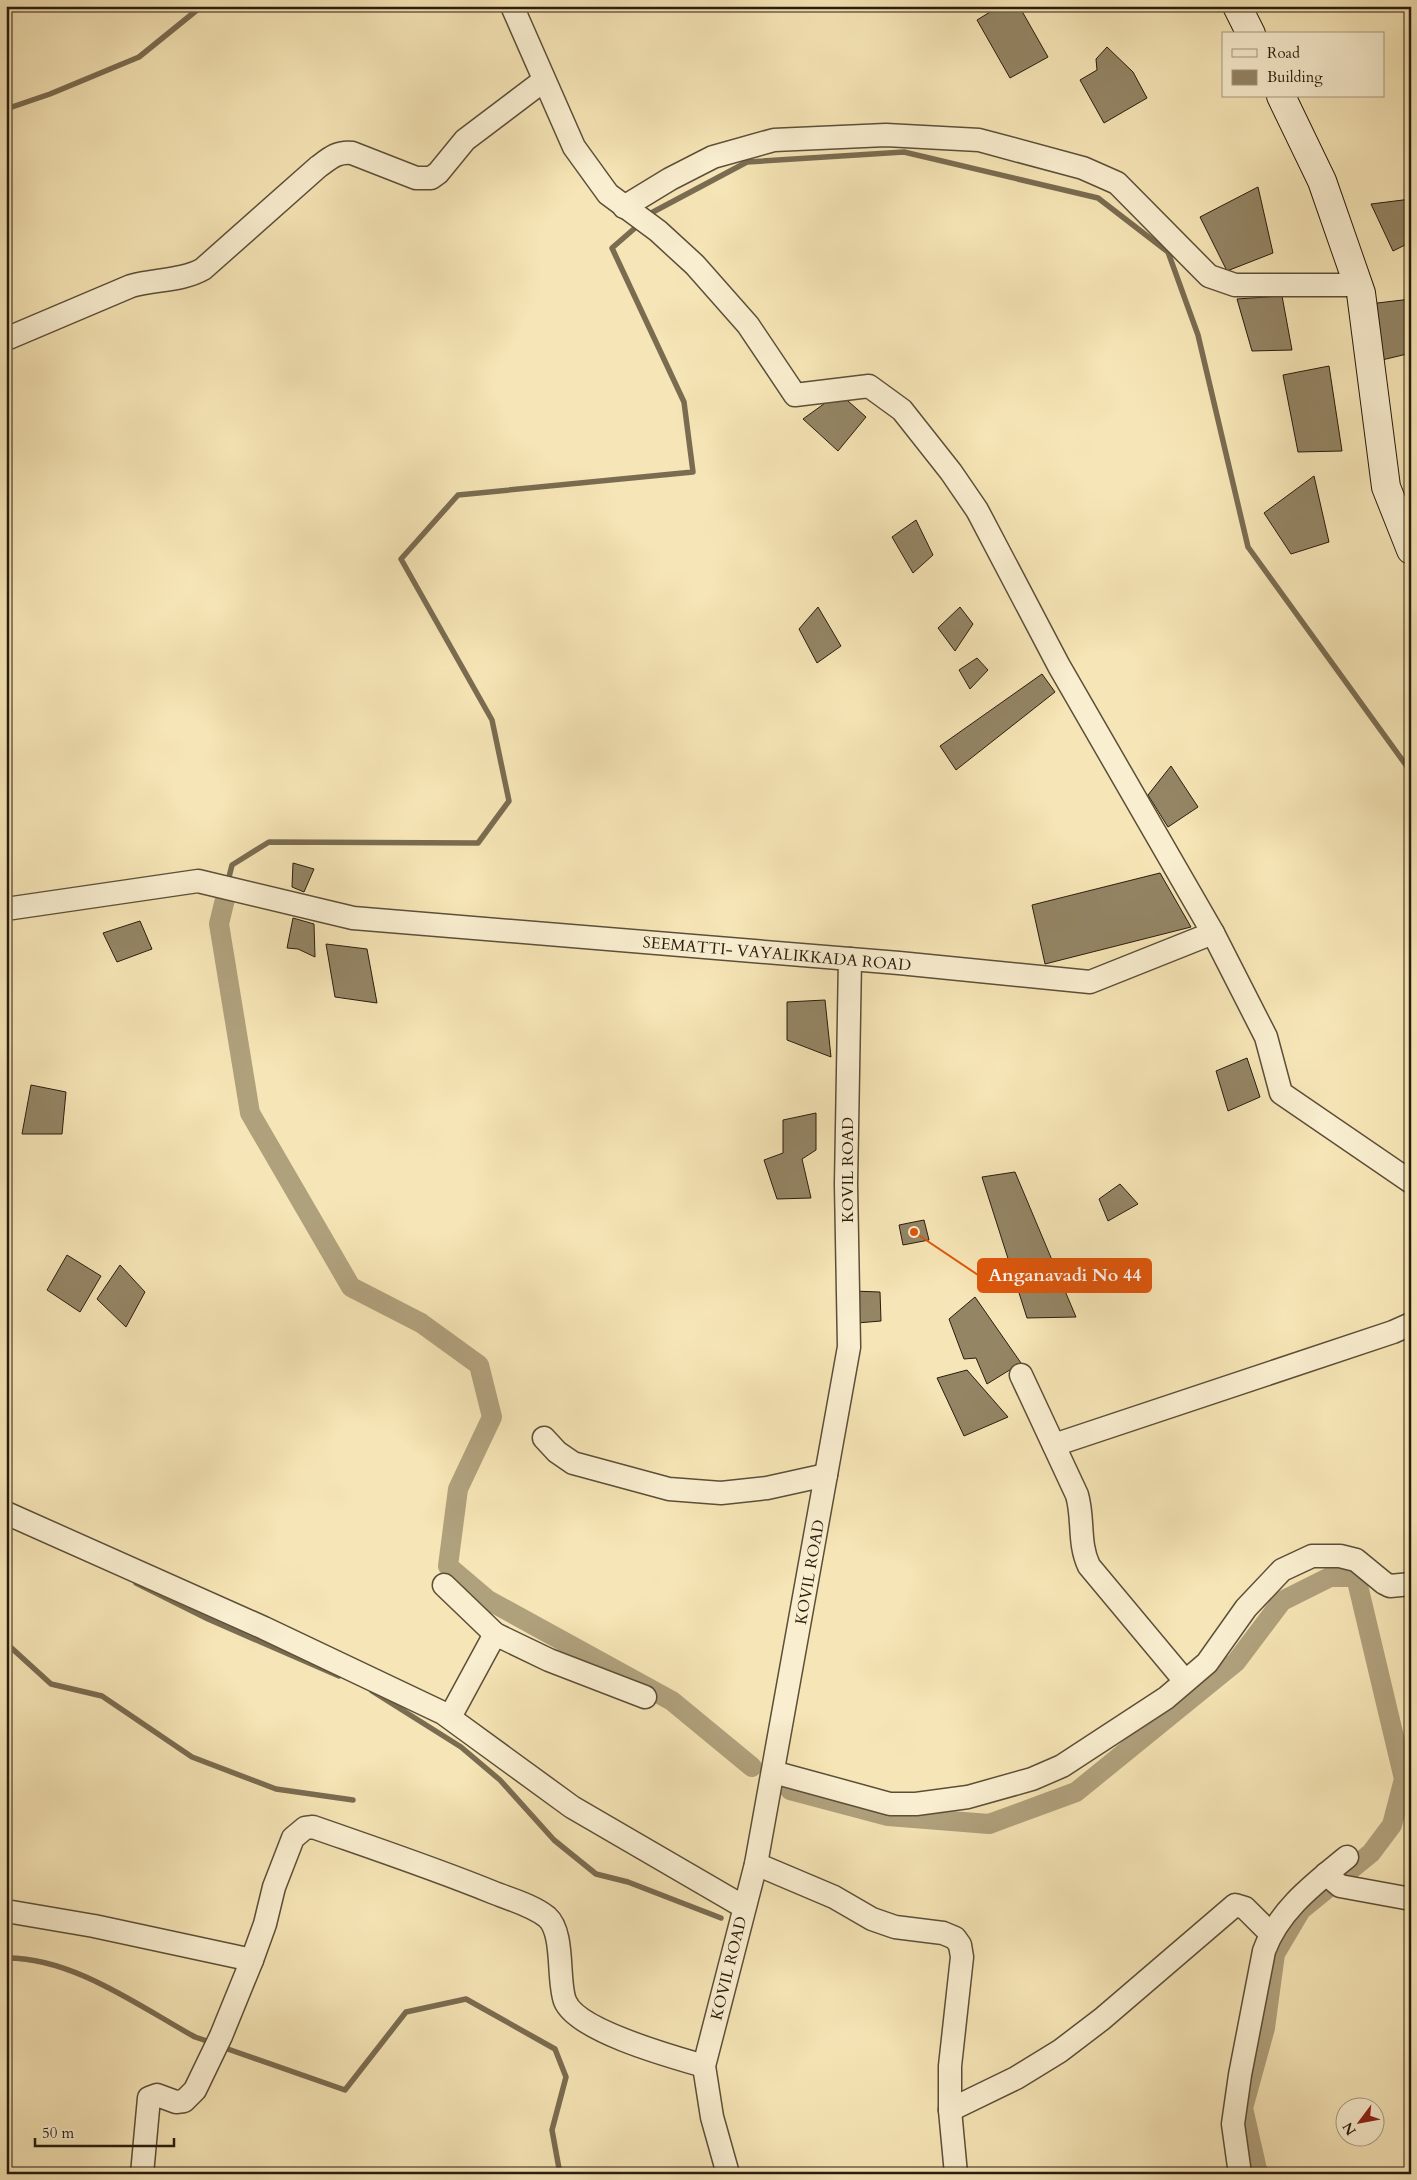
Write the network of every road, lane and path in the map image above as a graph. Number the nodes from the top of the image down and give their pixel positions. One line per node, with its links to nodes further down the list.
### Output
1 (512, 6): 4 (street)
2 (1237, 6): 3 (street)
3 (1250, 32)
4 (543, 81): 6 (street); 8 (street)
5 (1282, 98): 7 (street)
6 (624, 207): 7 (street); 11 (street)
7 (1358, 286): 9 (street)
8 (6, 339)
9 (1411, 550)
10 (6, 908): 12 (street, SEEMATTI- VAYALIKKADA ROAD)
11 (1213, 933): 12 (street, SEEMATTI- VAYALIKKADA ROAD); 13 (street)
12 (850, 959): 18 (street, KOVIL ROAD)
13 (1411, 1182)
14 (1411, 1324): 17 (street)
15 (1021, 1375): 17 (street)
16 (544, 1438): 18 (street)
17 (1054, 1445): 23 (street)
18 (826, 1475): 26 (street, KOVIL ROAD)
19 (6, 1513): 25 (street)
20 (1411, 1584): 23 (street)
21 (444, 1585): 22 (street)
22 (495, 1634): 24 (street); 25 (street)
23 (1185, 1681): 26 (street)
24 (646, 1696)
25 (450, 1718): 31 (street)
26 (773, 1772): 28 (street, KOVIL ROAD)
27 (1347, 1857): 29 (street)
28 (756, 1864): 31 (street, KOVIL ROAD); 36 (street)
29 (1326, 1874): 30 (street); 33 (street)
30 (1411, 1899)
31 (744, 1907): 35 (street, KOVIL ROAD)
32 (6, 1910): 34 (street)
33 (1270, 1933): 36 (street); 40 (street)
34 (252, 1960): 35 (street); 37 (street)
35 (704, 2066): 38 (street, KOVIL ROAD)
36 (950, 2110): 39 (street)
37 (142, 2174)
38 (728, 2174)
39 (956, 2174)
40 (1240, 2174)

